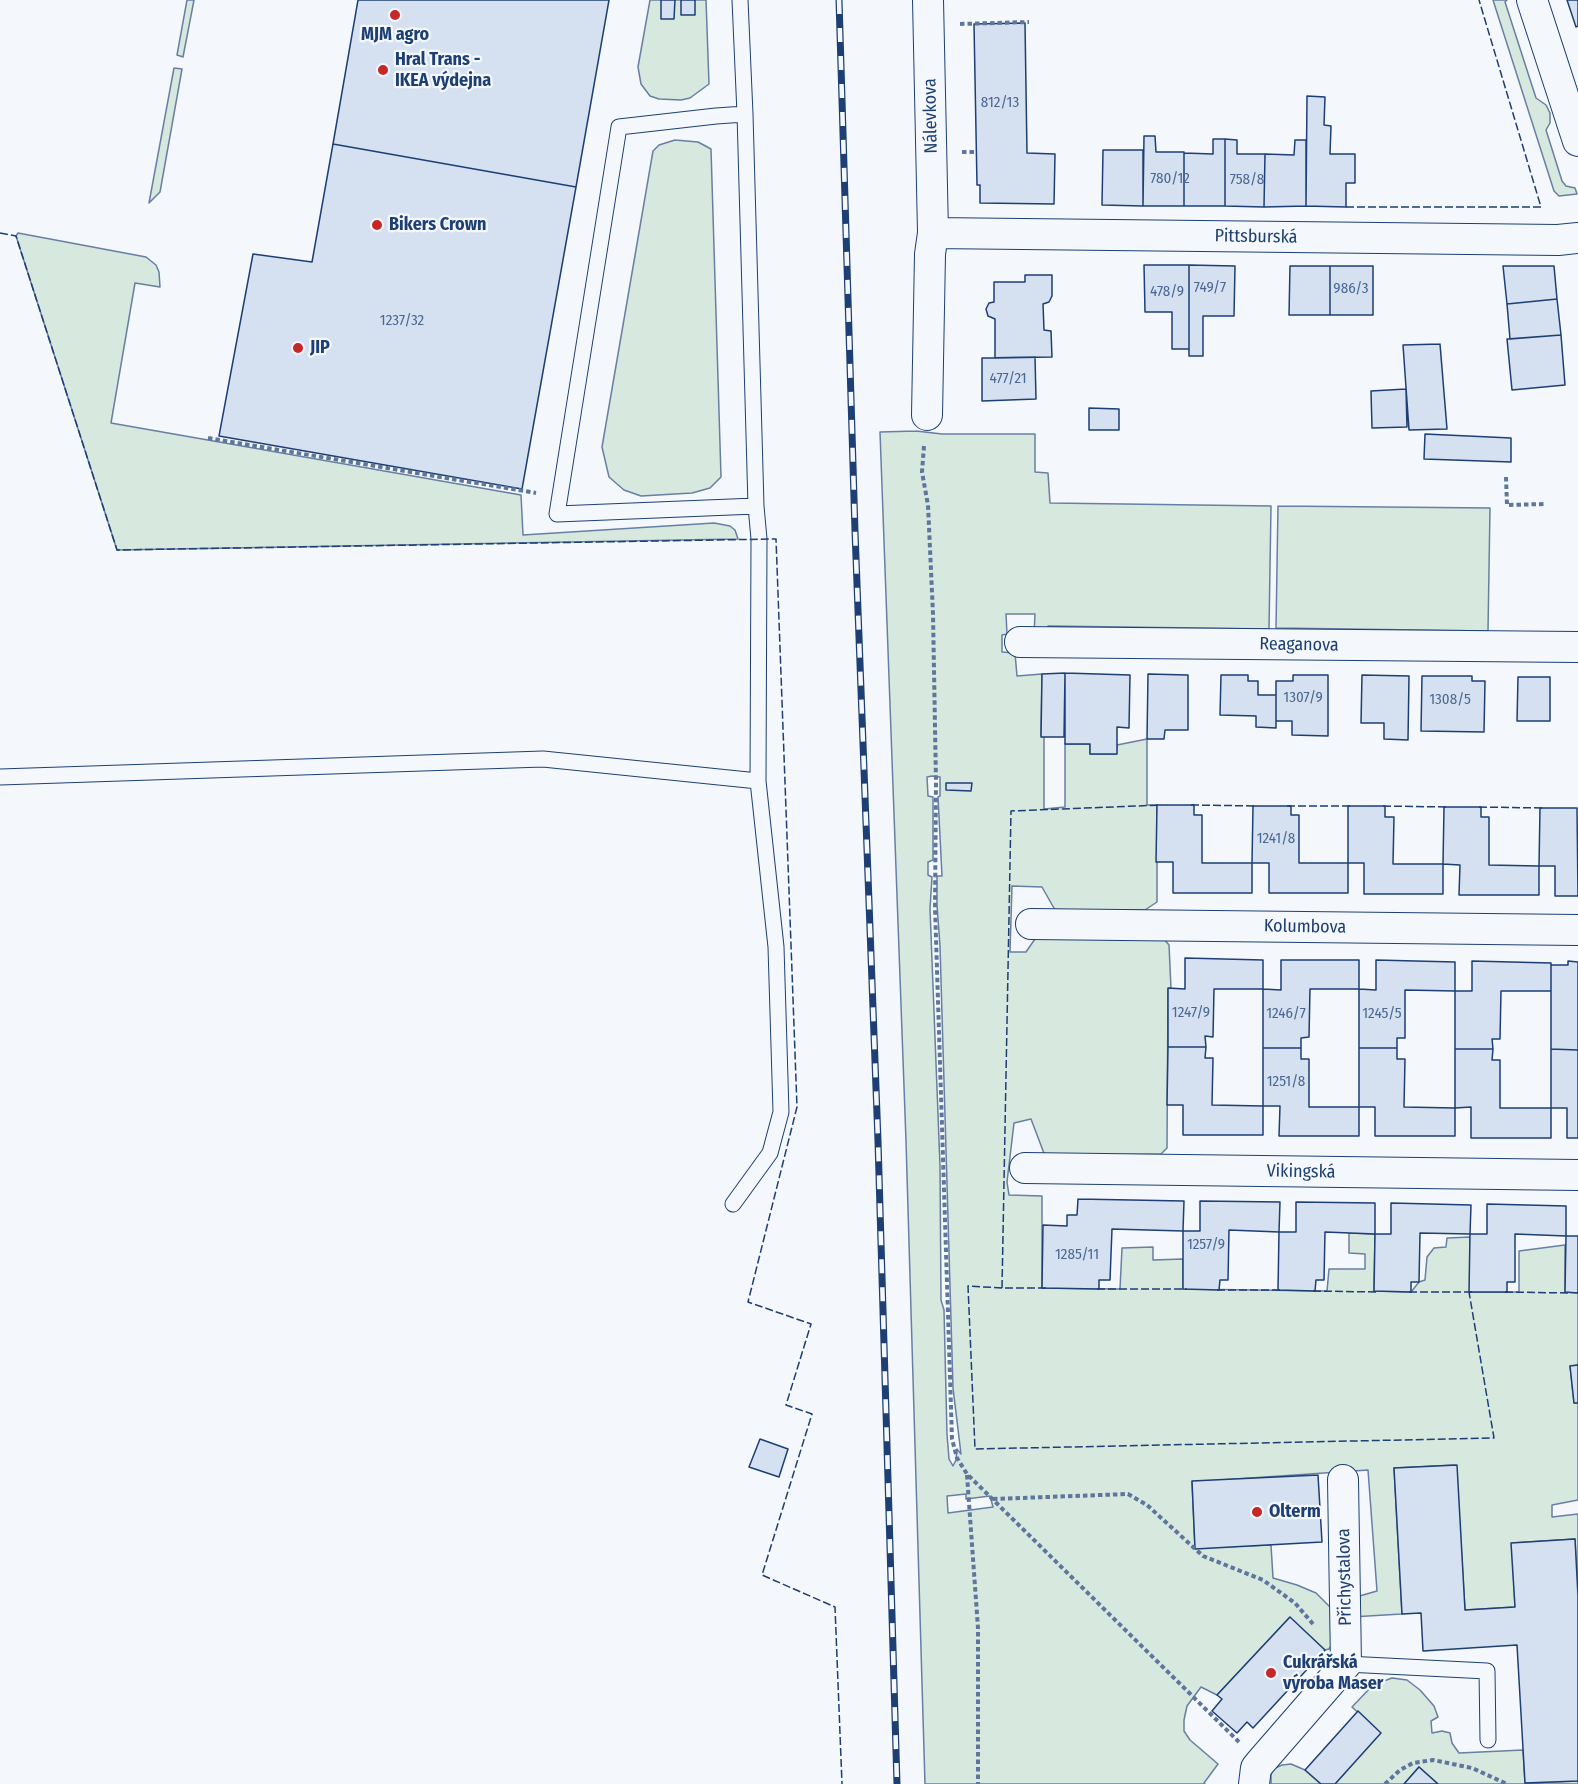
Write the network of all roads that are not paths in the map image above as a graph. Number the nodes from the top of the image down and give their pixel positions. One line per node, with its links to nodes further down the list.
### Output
1 (740, 0): 4 (lane)
2 (928, 0): 6 (street, Nálevkova)
3 (1532, 0): 5 (street)
4 (745, 114): 9 (lane); 9 (lane)
5 (1578, 141)
6 (933, 233): 7 (street, Pittsburská); 8 (street, Nálevkova)
7 (1578, 238)
8 (927, 415)
9 (756, 507): 13 (lane)
10 (1020, 642): 11 (street, Reaganova)
11 (1578, 647)
12 (0, 777): 13 (lane)
13 (758, 782): 18 (lane)
14 (1031, 924): 15 (street, Kolumbova)
15 (1578, 930)
16 (1025, 1168): 17 (street, Vikingská)
17 (1578, 1175)
18 (733, 1203)
19 (1343, 1480): 20 (street, Přichystalova)
20 (1346, 1664): 21 (lane); 22 (street)
21 (1488, 1740)
22 (1257, 1773)

